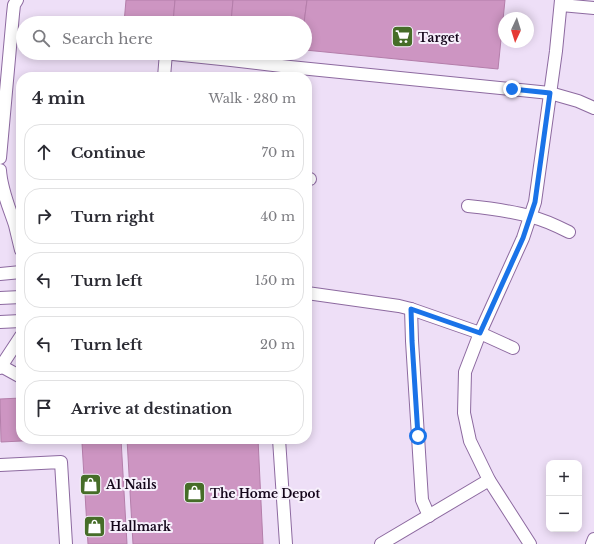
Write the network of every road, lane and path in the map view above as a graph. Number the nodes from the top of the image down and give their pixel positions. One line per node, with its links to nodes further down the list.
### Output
1 (17, 0): 4 (lane)
2 (561, 2): 3 (lane); 11 (lane)
3 (594, 8)
4 (16, 33)
5 (16, 46): 13 (lane)
6 (165, 60): 8 (lane)
7 (239, 60): 9 (lane)
8 (164, 72)
9 (290, 72)
10 (312, 74): 11 (lane)
11 (550, 93): 12 (lane); 17 (lane)
12 (594, 108)
13 (0, 158)
14 (0, 170): 15 (lane)
15 (4, 204): 18 (lane)
16 (468, 206): 17 (lane)
17 (531, 216): 19 (lane); 28 (lane)
18 (16, 230)
19 (569, 232)
20 (16, 272): 21 (lane)
21 (0, 274)
22 (312, 294): 25 (lane)
23 (16, 297): 24 (lane)
24 (0, 298)
25 (411, 309): 28 (lane); 36 (lane)
26 (16, 321): 27 (lane)
27 (0, 322)
28 (480, 333): 30 (lane); 35 (lane)
29 (16, 344): 31 (lane)
30 (513, 348)
31 (1, 367): 32 (lane)
32 (16, 374)
33 (279, 444): 39 (lane)
34 (0, 466): 38 (lane)
35 (489, 480): 36 (lane); 41 (lane)
36 (429, 516): 40 (lane)
37 (594, 539): 42 (lane)
38 (66, 544)
39 (286, 544)
40 (381, 544)
41 (530, 544)
42 (592, 544)

